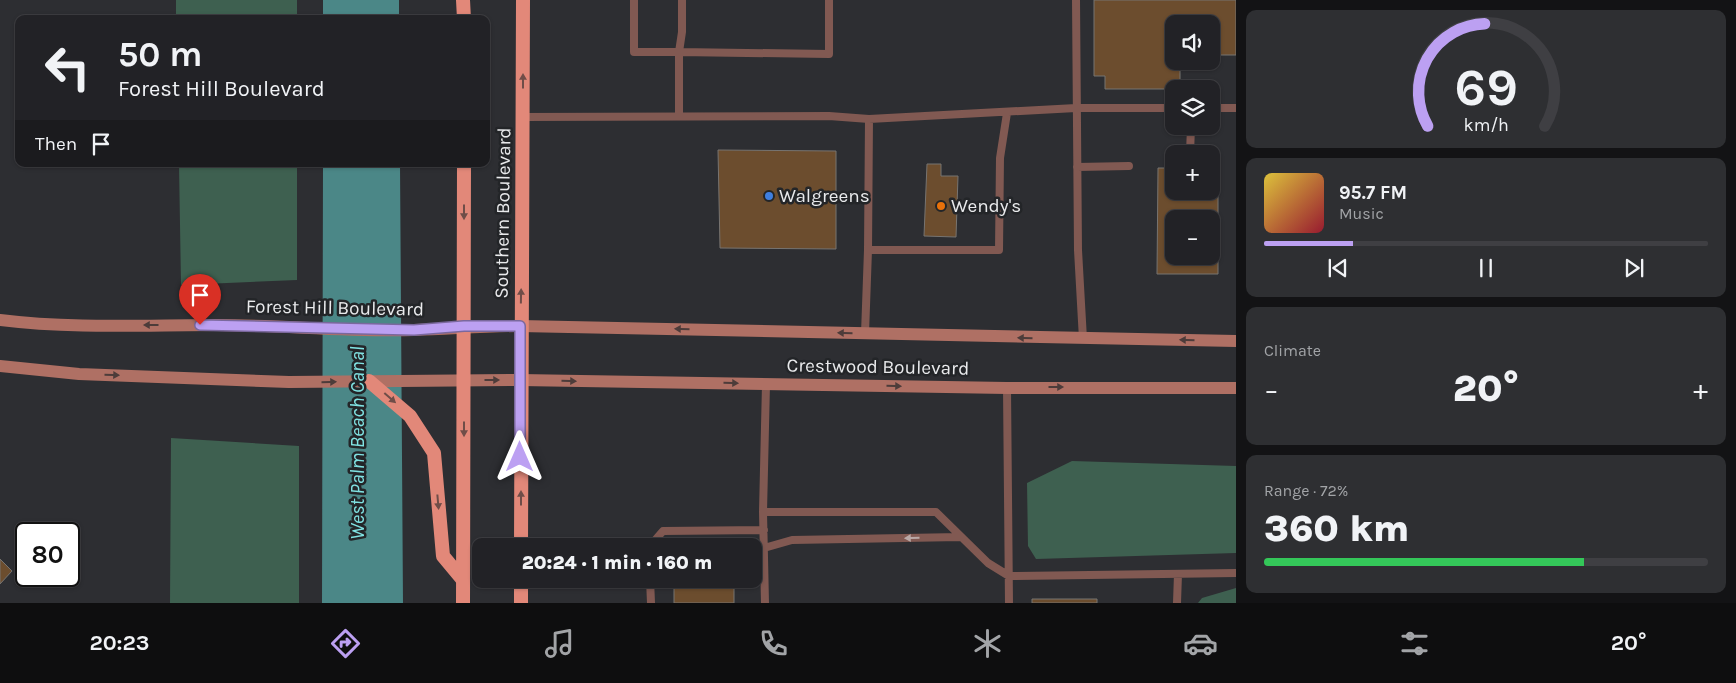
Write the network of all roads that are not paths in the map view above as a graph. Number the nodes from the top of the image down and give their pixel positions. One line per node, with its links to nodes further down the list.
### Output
1 (464, 0): 7 (highway)
2 (523, 0): 14 (highway, Southern Boulevard, one-way to 2)
3 (634, 0): 8 (lane)
4 (682, 0): 8 (lane)
5 (829, 0): 8 (lane)
6 (1076, 0): 9 (lane)
7 (464, 15)
8 (679, 52): 15 (lane)
9 (1076, 108): 10 (lane); 13 (lane); 19 (lane)
10 (1165, 108)
11 (1220, 108): 12 (lane)
12 (1236, 108)
13 (1007, 113): 16 (lane); 20 (lane)
14 (523, 116): 15 (lane); 23 (highway, Southern Boulevard, one-way to 14)
15 (679, 116): 16 (lane)
16 (869, 119): 20 (lane)
17 (1129, 166): 19 (lane)
18 (464, 167): 22 (highway, Southern Boulevard, one-way to 22)
19 (1077, 167): 25 (lane)
20 (868, 250): 24 (lane)
21 (0, 320): 22 (main road, Forest Hill Boulevard, one-way to 21)
22 (464, 326): 23 (main road, Forest Hill Boulevard); 28 (highway, Southern Boulevard)
23 (520, 326): 24 (main road, Crestwood Boulevard, one-way to 23); 29 (highway, Southern Boulevard)
24 (864, 334): 25 (main road, Crestwood Boulevard, one-way to 24)
25 (1083, 339): 26 (main road, Crestwood Boulevard, one-way to 25)
26 (1236, 342)
27 (0, 366): 30 (main road, one-way to 30)
28 (464, 380): 29 (main road, one-way to 29); 30 (main road); 43 (highway, Southern Boulevard, one-way to 43)
29 (520, 380): 31 (main road, Crestwood Boulevard, one-way to 31); 37 (highway, Southern Boulevard, one-way to 29)
30 (369, 381): 43 (highway, one-way to 43)
31 (766, 384): 32 (main road, Crestwood Boulevard, one-way to 32); 34 (lane)
32 (1008, 388): 33 (main road, Crestwood Boulevard, one-way to 33); 42 (lane)
33 (1236, 388)
34 (763, 512): 35 (lane); 36 (lane)
35 (764, 530): 38 (lane); 39 (lane)
36 (960, 537): 39 (lane, one-way to 39); 42 (lane)
37 (521, 538)
38 (657, 538)
39 (764, 548): 49 (lane)
40 (1236, 573): 41 (lane)
41 (1178, 574): 42 (lane); 51 (lane)
42 (1009, 576): 50 (lane)
43 (463, 580): 46 (highway, Southern Boulevard)
44 (521, 588): 47 (highway)
45 (650, 588): 48 (lane)
46 (463, 603)
47 (521, 603)
48 (651, 603)
49 (765, 603)
50 (1009, 603)
51 (1177, 603)

